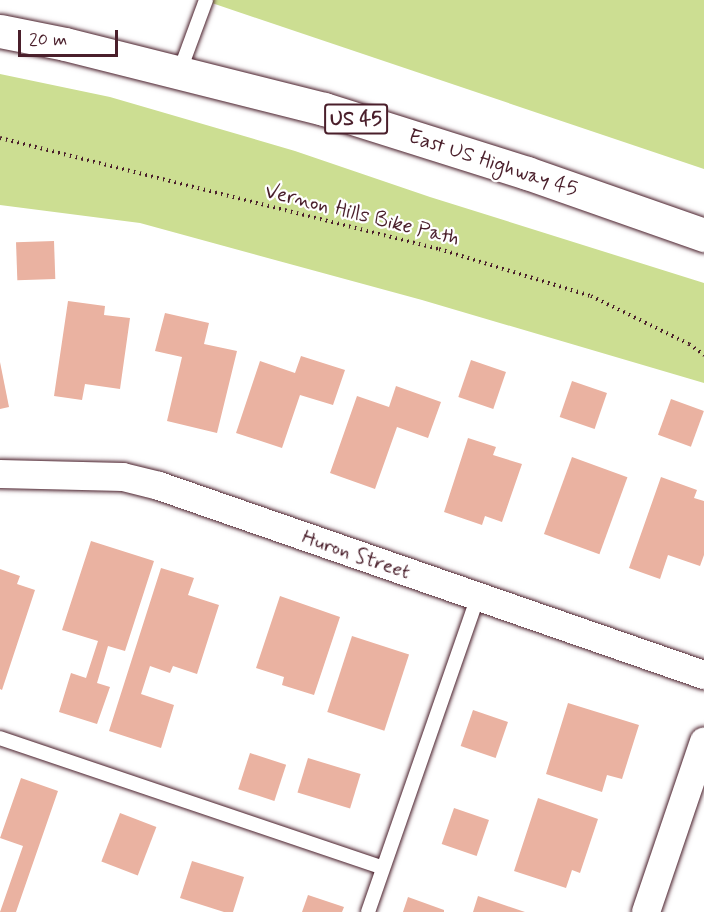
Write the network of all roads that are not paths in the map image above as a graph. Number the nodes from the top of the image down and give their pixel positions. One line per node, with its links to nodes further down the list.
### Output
1 (206, 0): 3 (lane)
2 (0, 31): 3 (main road, East US Highway 45 / US 45)
3 (179, 73): 4 (main road, East US Highway 45 / US 45)
4 (704, 235)
5 (0, 474): 6 (street, Huron Street)
6 (478, 597): 7 (street, Huron Street); 10 (lane)
7 (704, 675)
8 (0, 738): 10 (lane)
9 (704, 742): 12 (street)
10 (383, 868): 11 (lane)
11 (368, 912)
12 (646, 912)

